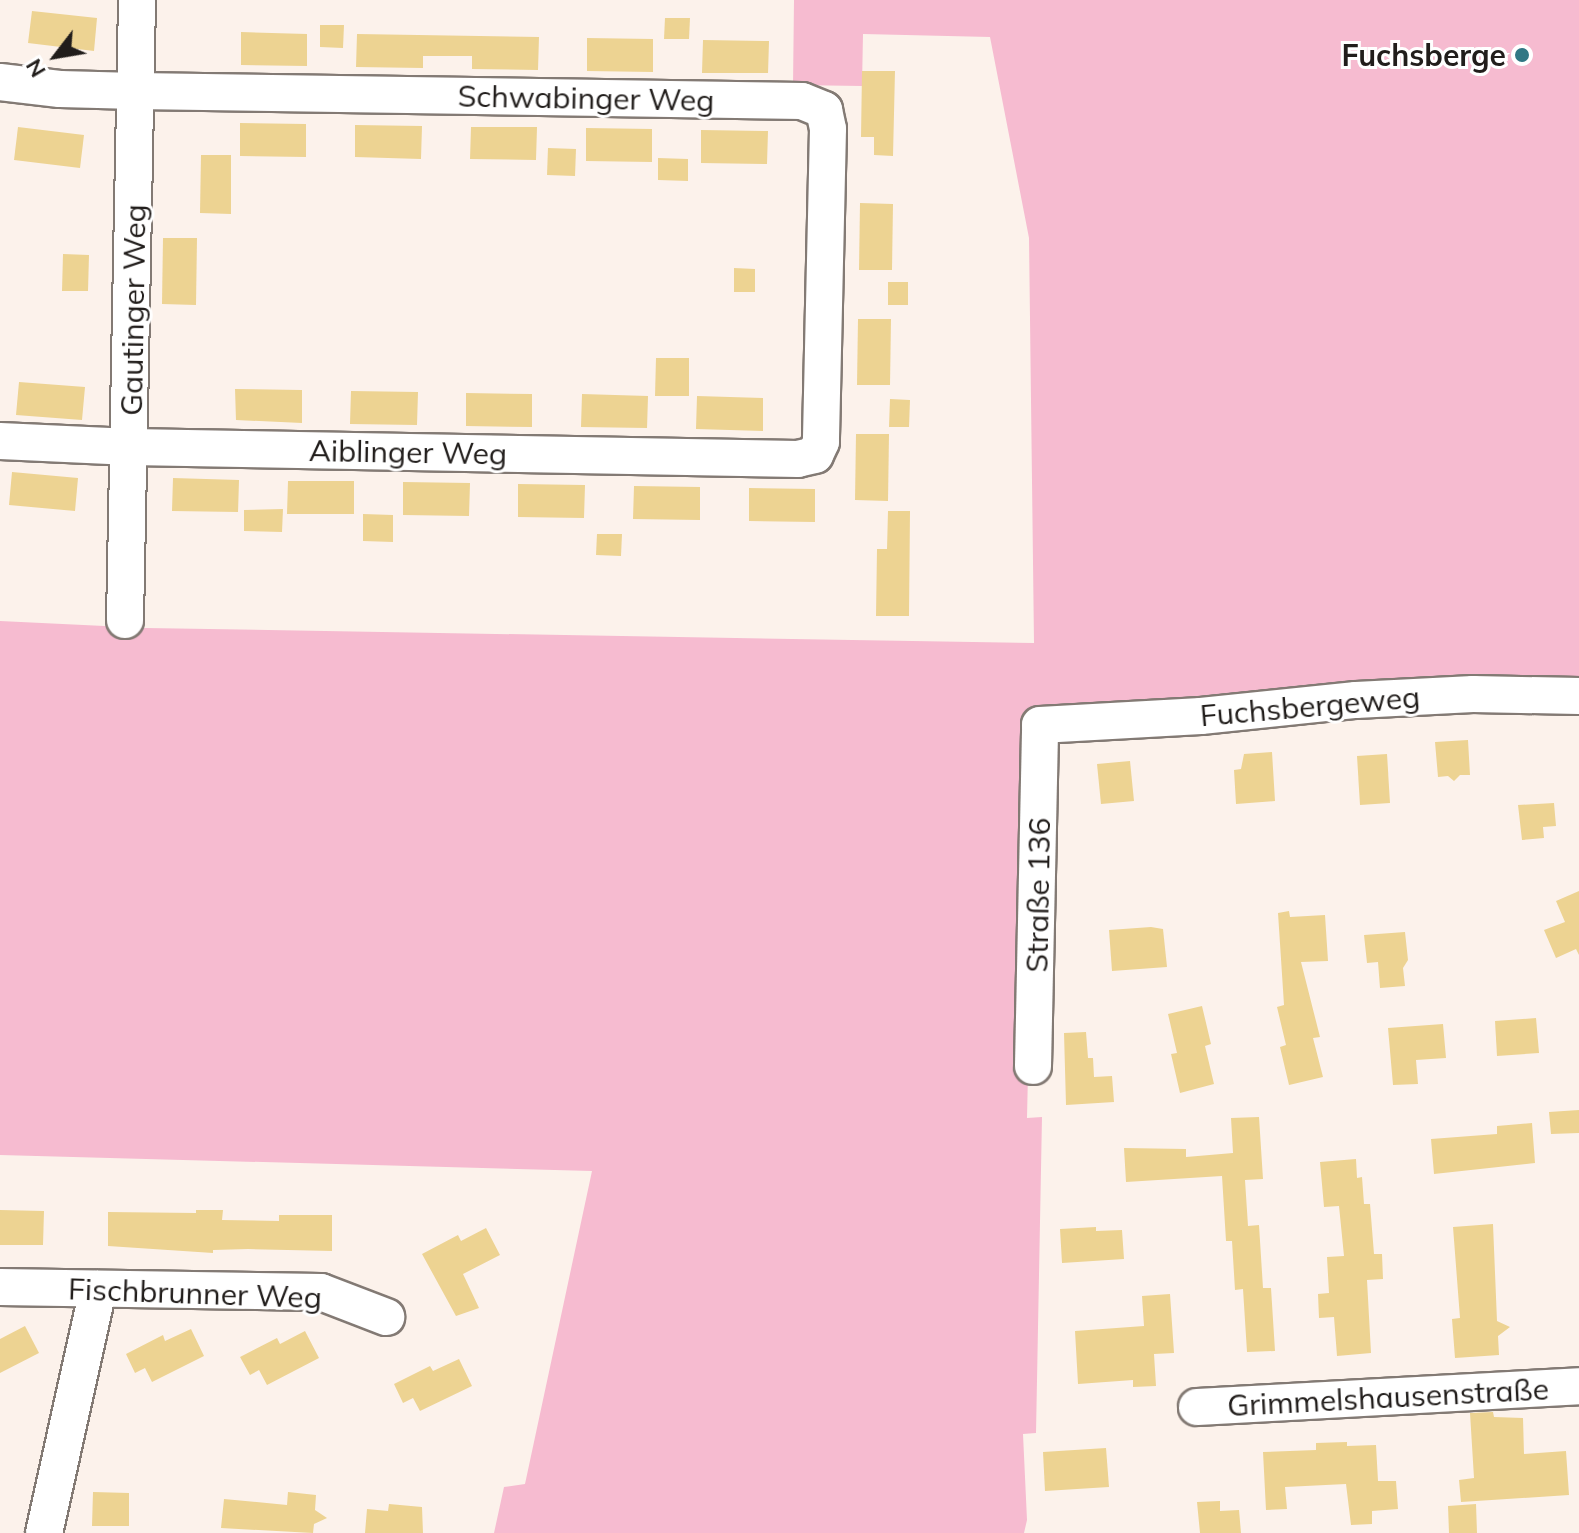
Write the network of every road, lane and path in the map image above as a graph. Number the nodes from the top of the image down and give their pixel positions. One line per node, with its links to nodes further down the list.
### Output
1 (137, 0): 3 (street, Gautinger Weg)
2 (0, 82): 3 (street, Schwabinger Weg)
3 (136, 91): 5 (street, Gautinger Weg); 6 (street, Schwabinger Weg)
4 (0, 441): 5 (street, Aiblinger Weg)
5 (131, 447): 6 (street, Aiblinger Weg); 7 (street, Gautinger Weg)
6 (815, 455)
7 (125, 620)
8 (1579, 696): 9 (street, Fuchsbergeweg)
9 (1040, 725): 10 (street, Straße 136)
10 (1033, 1066)
11 (0, 1287): 12 (street, Fischbrunner Weg)
12 (98, 1289): 13 (street, Fischbrunner Weg); 16 (street)
13 (386, 1317)
14 (1579, 1386): 15 (street, Grimmelshausenstraße)
15 (1197, 1407)
16 (44, 1533)

